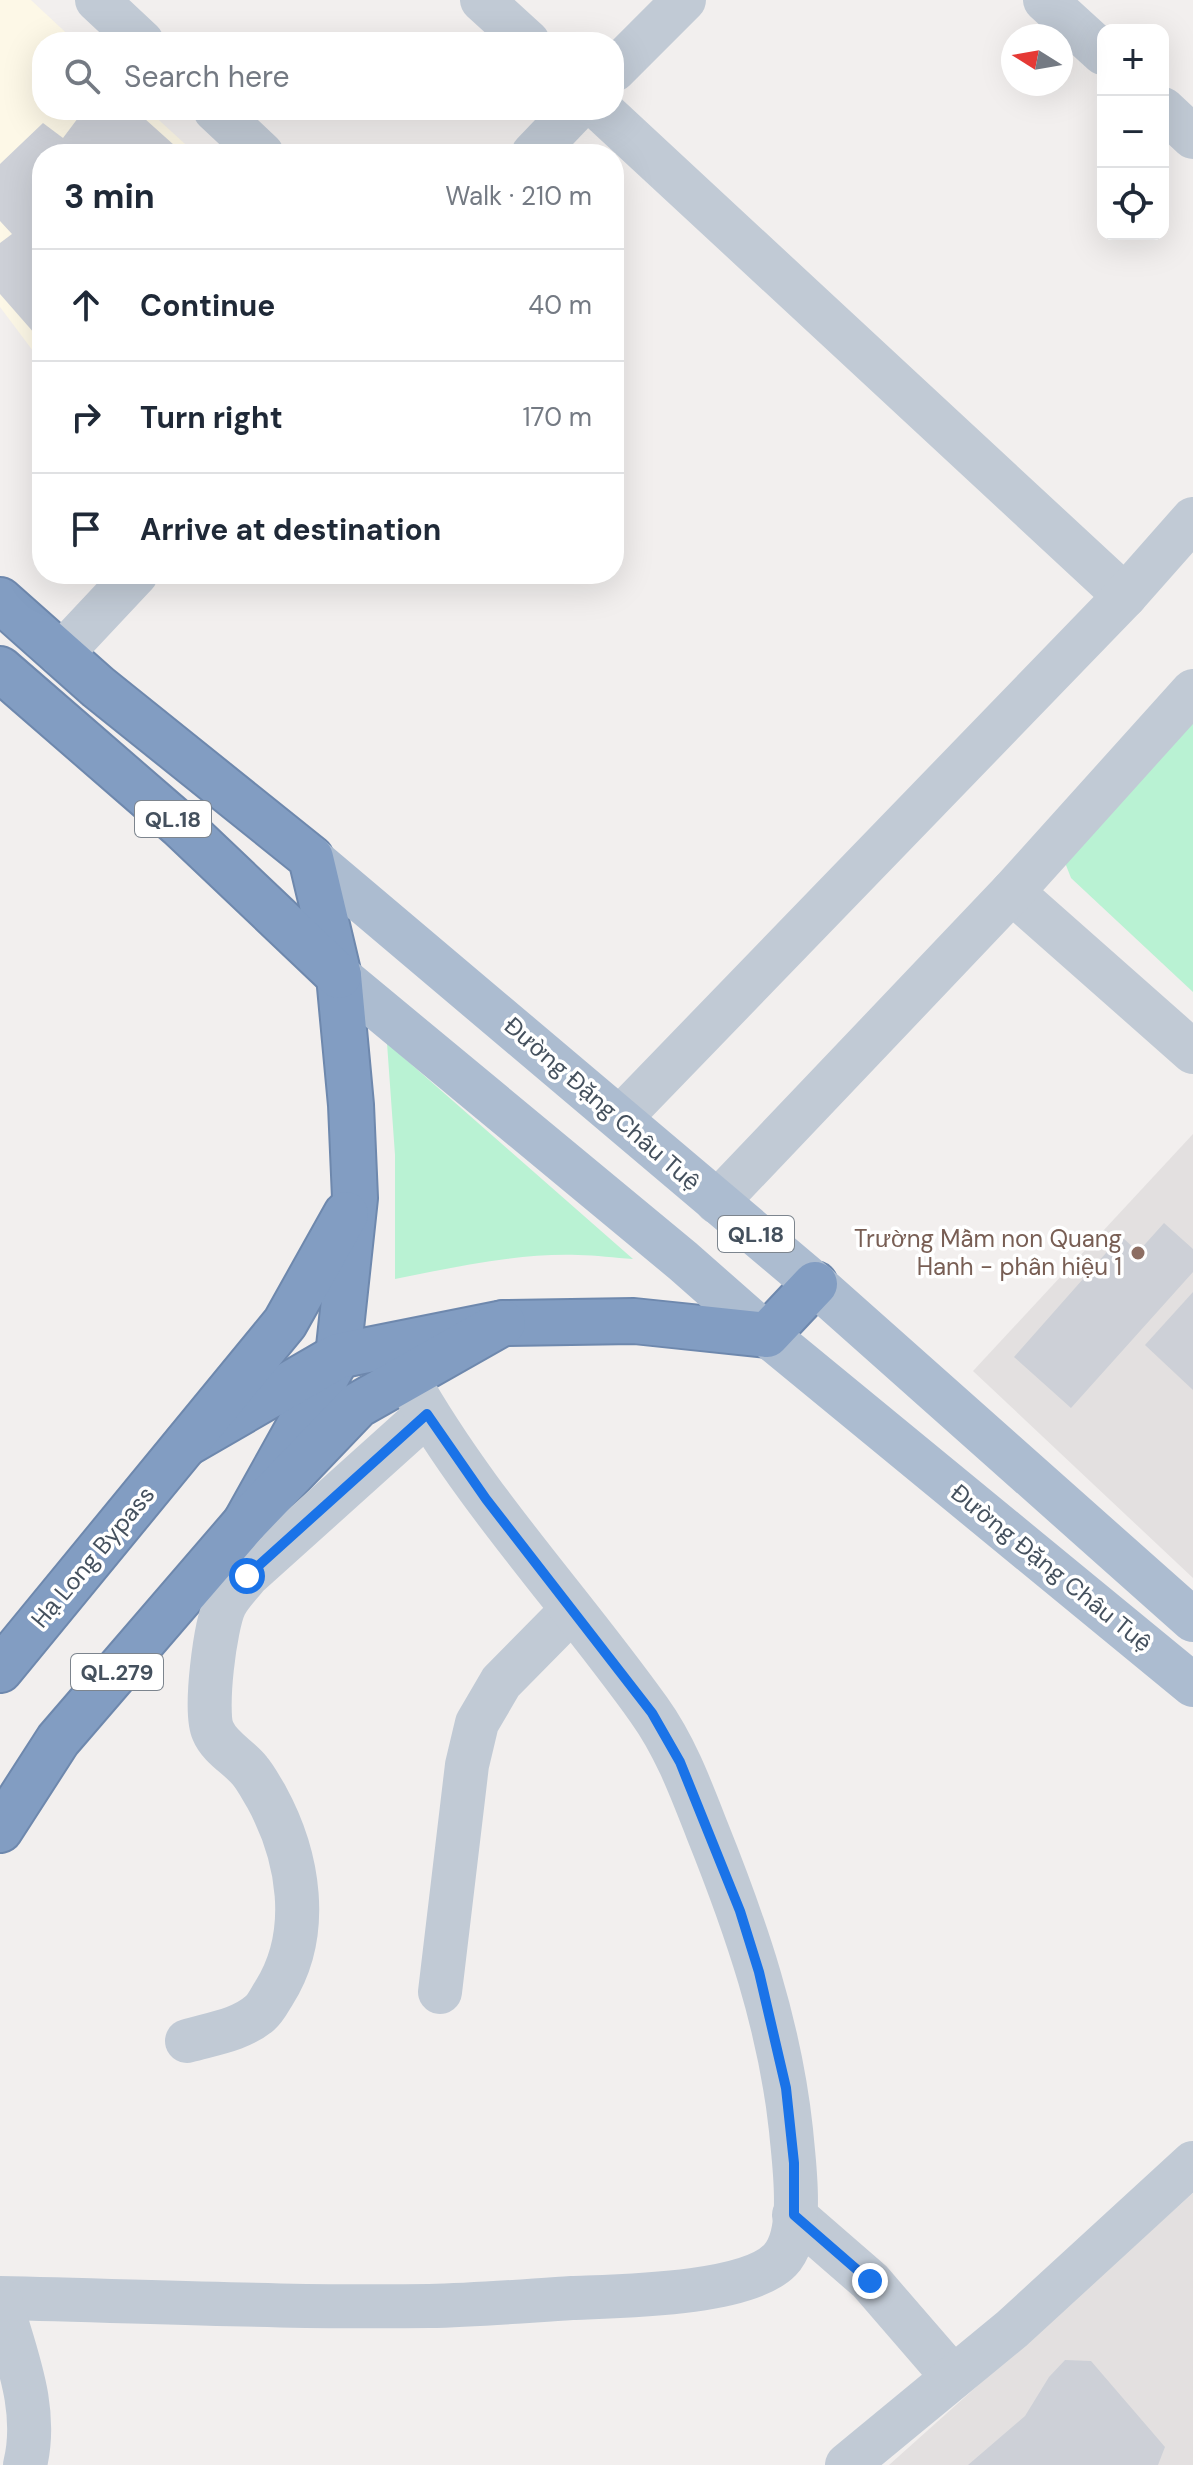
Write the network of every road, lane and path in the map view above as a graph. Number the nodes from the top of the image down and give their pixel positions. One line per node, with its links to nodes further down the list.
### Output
1 (97, 0): 5 (street)
2 (482, 0): 6 (street)
3 (684, 0): 8 (street)
4 (1045, 0): 7 (street)
5 (131, 32)
6 (517, 32)
7 (1097, 48)
8 (624, 60)
9 (1169, 115): 13 (street)
10 (226, 120): 14 (street)
11 (565, 120): 15 (street)
12 (612, 120): 18 (street)
13 (1193, 137)
14 (251, 144)
15 (543, 144)
16 (1193, 519): 18 (street)
17 (127, 584): 20 (street)
18 (1125, 596): 27 (street)
19 (0, 600): 20 (highway, Đường Đặng Châu Tuệ / QL.18)
20 (61, 654): 23 (highway, Đường Đặng Châu Tuệ / QL.18)
21 (0, 669): 25 (highway, Đường Đặng Châu Tuệ / QL.18)
22 (1193, 691): 24 (street)
23 (311, 858): 25 (highway); 27 (main road, Đường Đặng Châu Tuệ / QL.18)
24 (1012, 892): 26 (street); 29 (street)
25 (339, 976): 28 (highway); 32 (main road, Đường Đặng Châu Tuệ / QL.18)
26 (1193, 1052)
27 (620, 1118): 29 (main road, Đường Đặng Châu Tuệ / QL.18)
28 (355, 1198): 33 (highway); 35 (highway, Hạ Long Bypass)
29 (717, 1202): 30 (main road, Đường Đặng Châu Tuệ / QL.18)
30 (815, 1284): 32 (highway); 38 (main road, Đường Đặng Châu Tuệ / QL.18)
31 (503, 1323): 32 (highway); 33 (highway); 34 (highway)
32 (767, 1335): 40 (main road, Đường Đặng Châu Tuệ / QL.18)
33 (338, 1356): 35 (highway); 36 (highway)
34 (417, 1396): 36 (highway); 37 (street); 43 (street)
35 (186, 1444): 39 (highway, Hạ Long Bypass)
36 (245, 1523): 41 (highway, QL.279)
37 (572, 1610): 42 (street); 45 (street)
38 (1193, 1620)
39 (0, 1670)
40 (1193, 1685)
41 (0, 1830)
42 (440, 1992)
43 (187, 2041)
44 (1193, 2163): 47 (street)
45 (794, 2215): 46 (street); 47 (street)
46 (0, 2299): 48 (street)
47 (953, 2377): 49 (street)
48 (25, 2465)
49 (847, 2465)

